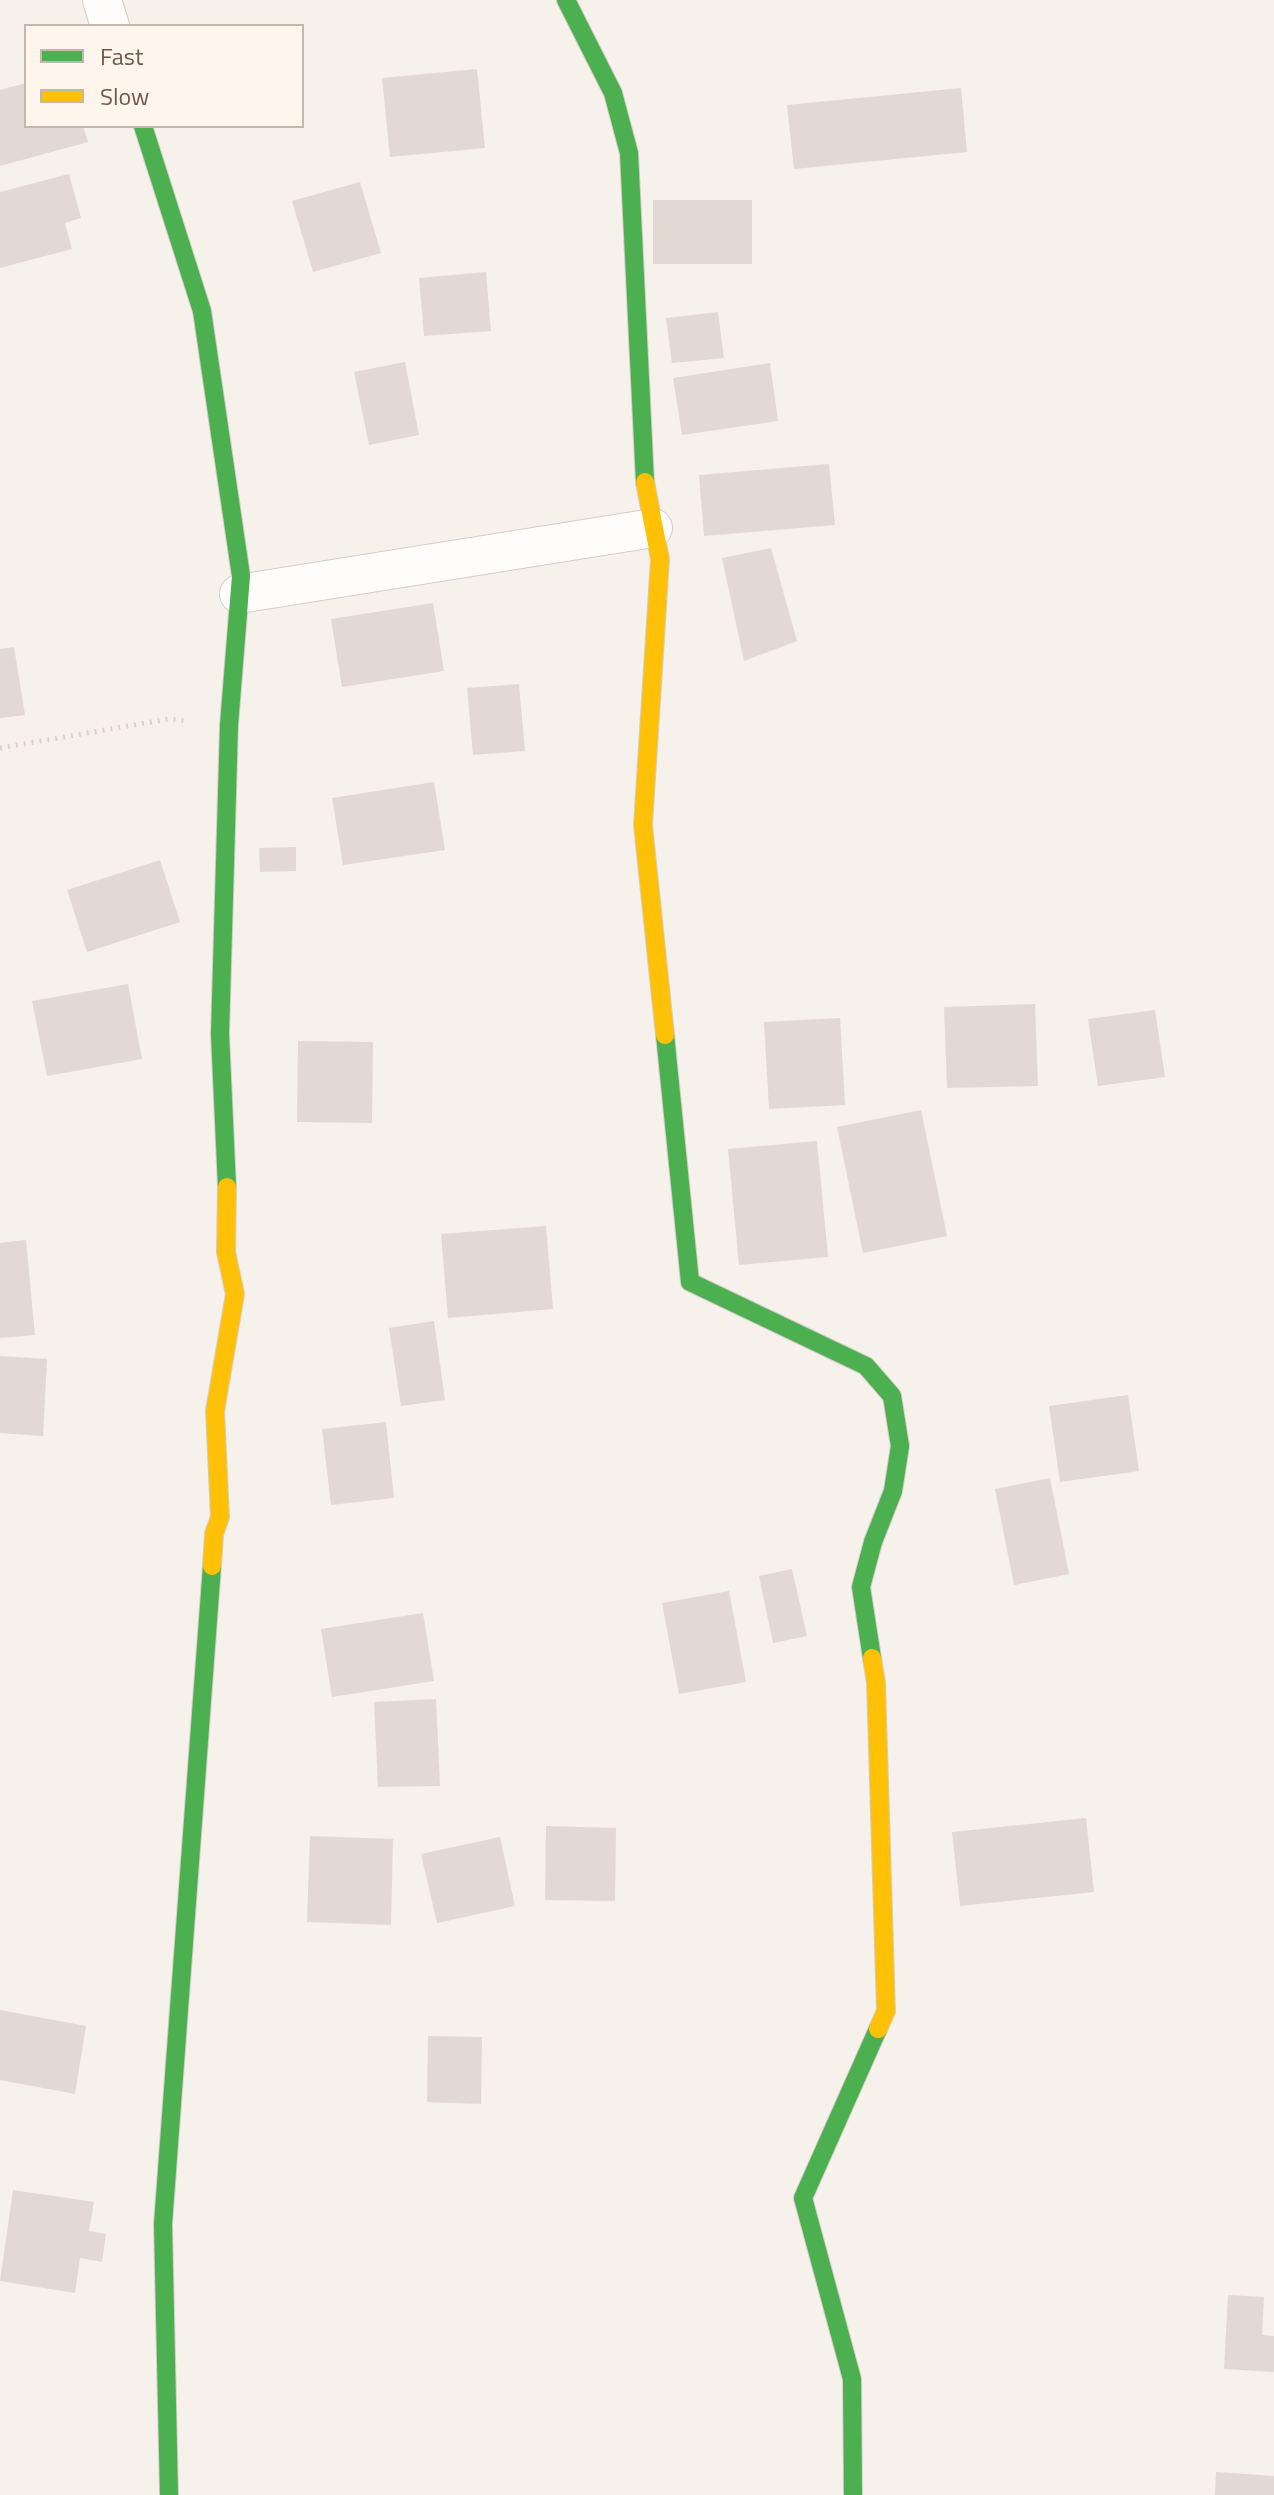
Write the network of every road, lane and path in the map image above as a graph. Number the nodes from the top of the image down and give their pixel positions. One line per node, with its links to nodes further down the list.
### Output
1 (102, 0): 3 (street)
2 (566, 0): 5 (street)
3 (109, 24)
4 (144, 128): 6 (street)
5 (653, 528): 6 (street); 10 (street)
6 (239, 594): 7 (street)
7 (229, 725): 8 (path); 9 (street)
8 (0, 748)
9 (169, 2495)
10 (853, 2495)

